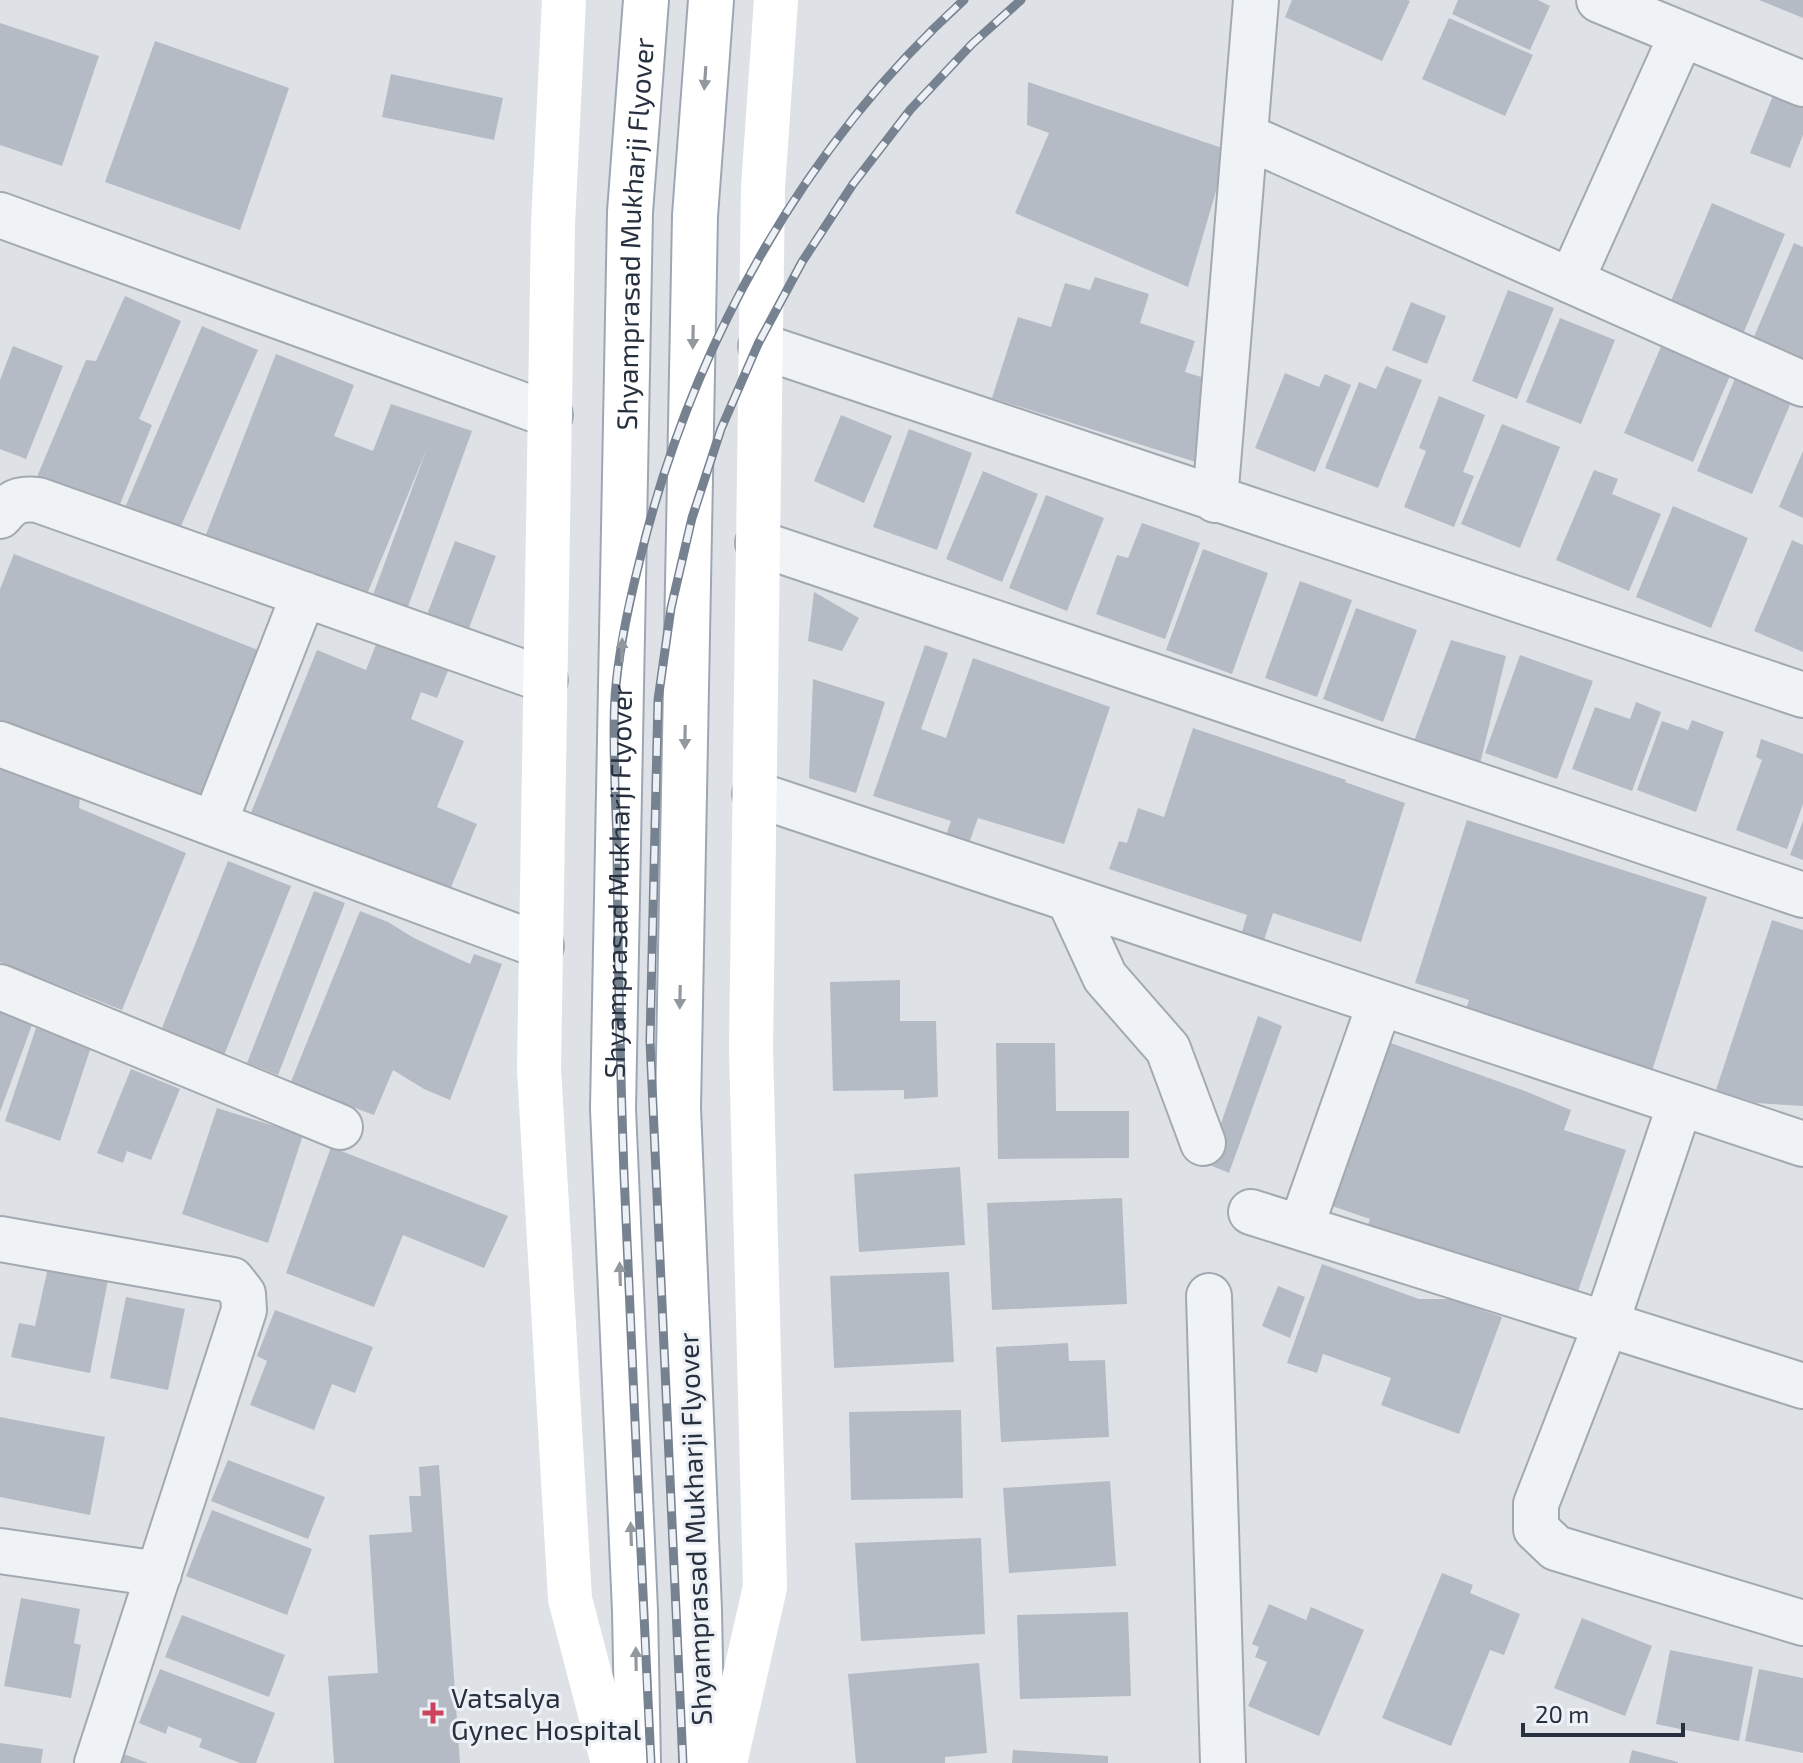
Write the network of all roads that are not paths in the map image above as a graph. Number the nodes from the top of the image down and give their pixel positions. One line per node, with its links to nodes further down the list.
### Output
1 (564, 0): 14 (street)
2 (646, 0): 46 (street, Shyamprasad Mukharji Flyover, one-way to 2)
3 (711, 0): 47 (street, Shyamprasad Mukharji Flyover, one-way to 47)
4 (776, 0): 12 (street)
5 (1256, 0): 9 (street)
6 (1599, 0): 7 (street)
7 (1682, 34): 8 (street); 11 (street)
8 (1803, 84)
9 (1245, 136): 11 (street); 15 (street)
10 (0, 215): 14 (street)
11 (1571, 281): 13 (street)
12 (761, 346): 15 (street); 17 (street)
13 (1803, 384)
14 (550, 415): 19 (street)
15 (1215, 500): 20 (street)
16 (0, 516): 18 (street)
17 (758, 543): 22 (street); 24 (street)
18 (304, 594): 19 (street); 23 (street)
19 (545, 680): 26 (street)
20 (1803, 695)
21 (0, 744): 23 (street)
22 (755, 794): 25 (street); 48 (street)
23 (214, 824): 26 (street)
24 (1803, 895)
25 (1069, 899): 28 (street); 31 (street)
26 (541, 946): 45 (street)
27 (0, 987): 30 (street)
28 (1380, 1003): 29 (street); 35 (street)
29 (1680, 1104): 32 (street); 39 (street)
30 (340, 1127)
31 (1203, 1143)
32 (1803, 1144)
33 (0, 1211): 37 (street)
34 (1251, 1212): 35 (street)
35 (1301, 1227): 39 (street)
36 (0, 1239): 37 (street)
37 (104, 1258): 42 (street)
38 (1209, 1296): 49 (street)
39 (1606, 1324): 40 (street); 43 (street)
40 (1803, 1386)
41 (0, 1551): 42 (street)
42 (159, 1574): 44 (street)
43 (1803, 1623)
44 (97, 1763)
45 (613, 1763)
46 (638, 1763)
47 (702, 1763)
48 (725, 1763)
49 (1223, 1763)

